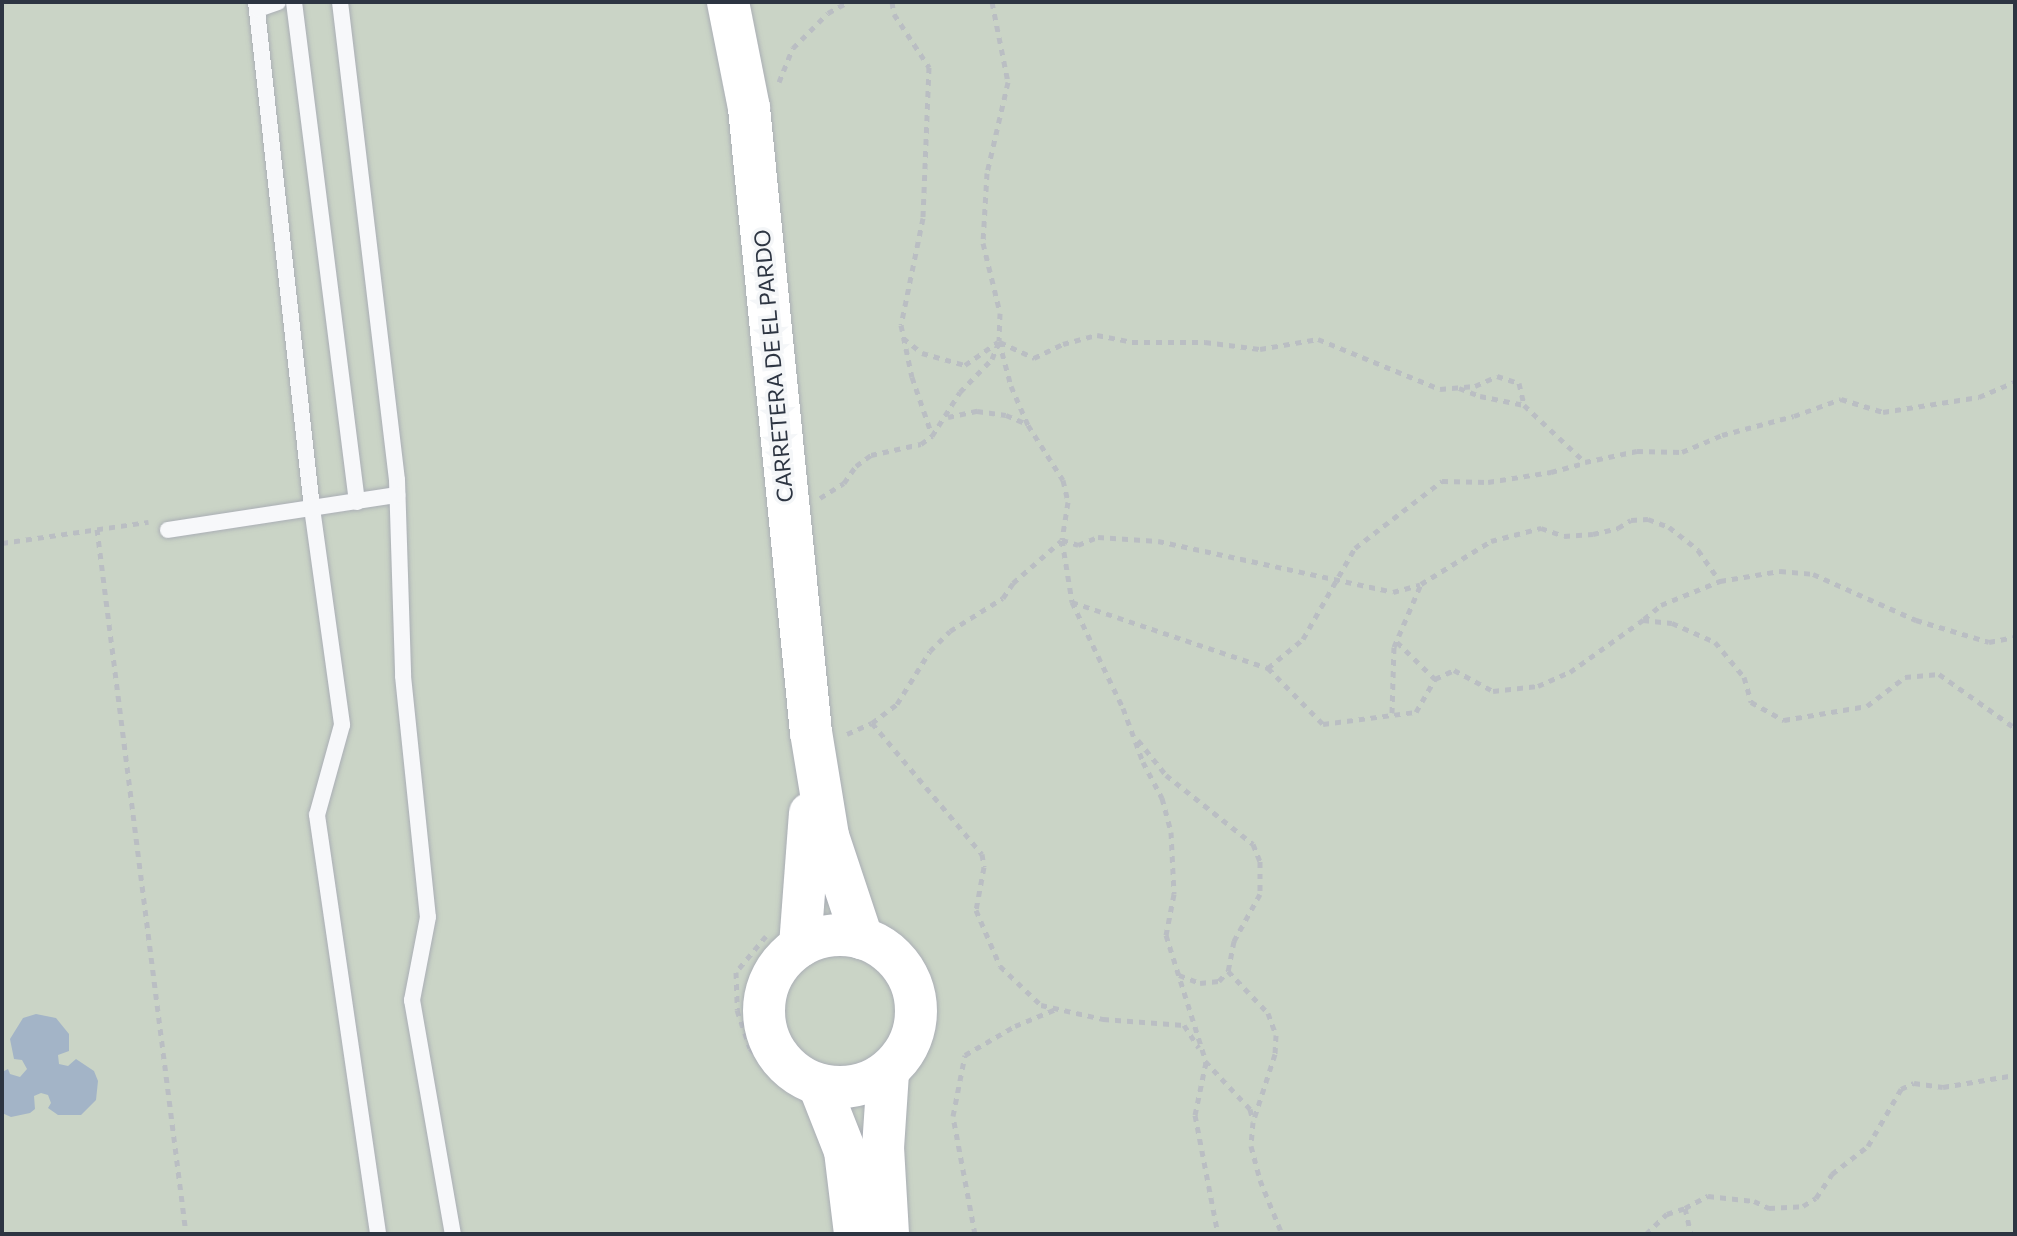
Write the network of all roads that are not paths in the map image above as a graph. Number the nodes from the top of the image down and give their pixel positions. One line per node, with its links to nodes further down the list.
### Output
1 (278, 2): 5 (lane)
2 (294, 2): 7 (lane)
3 (340, 2): 6 (lane)
4 (728, 2): 10 (street, CARRETERA DE EL PARDO)
5 (257, 5): 8 (lane)
6 (397, 495): 7 (lane); 16 (lane)
7 (357, 502): 8 (lane)
8 (312, 508): 9 (lane); 15 (lane)
9 (168, 530)
10 (811, 732): 11 (street, CARRETERA DE EL PARDO); 12 (street, CARRETERA DE EL PARDO)
11 (862, 938): 12 (street); 13 (street)
12 (800, 946): 14 (street)
13 (888, 1072): 14 (street); 18 (street)
14 (819, 1085): 17 (street)
15 (378, 1234)
16 (453, 1234)
17 (855, 1234)
18 (888, 1234)

